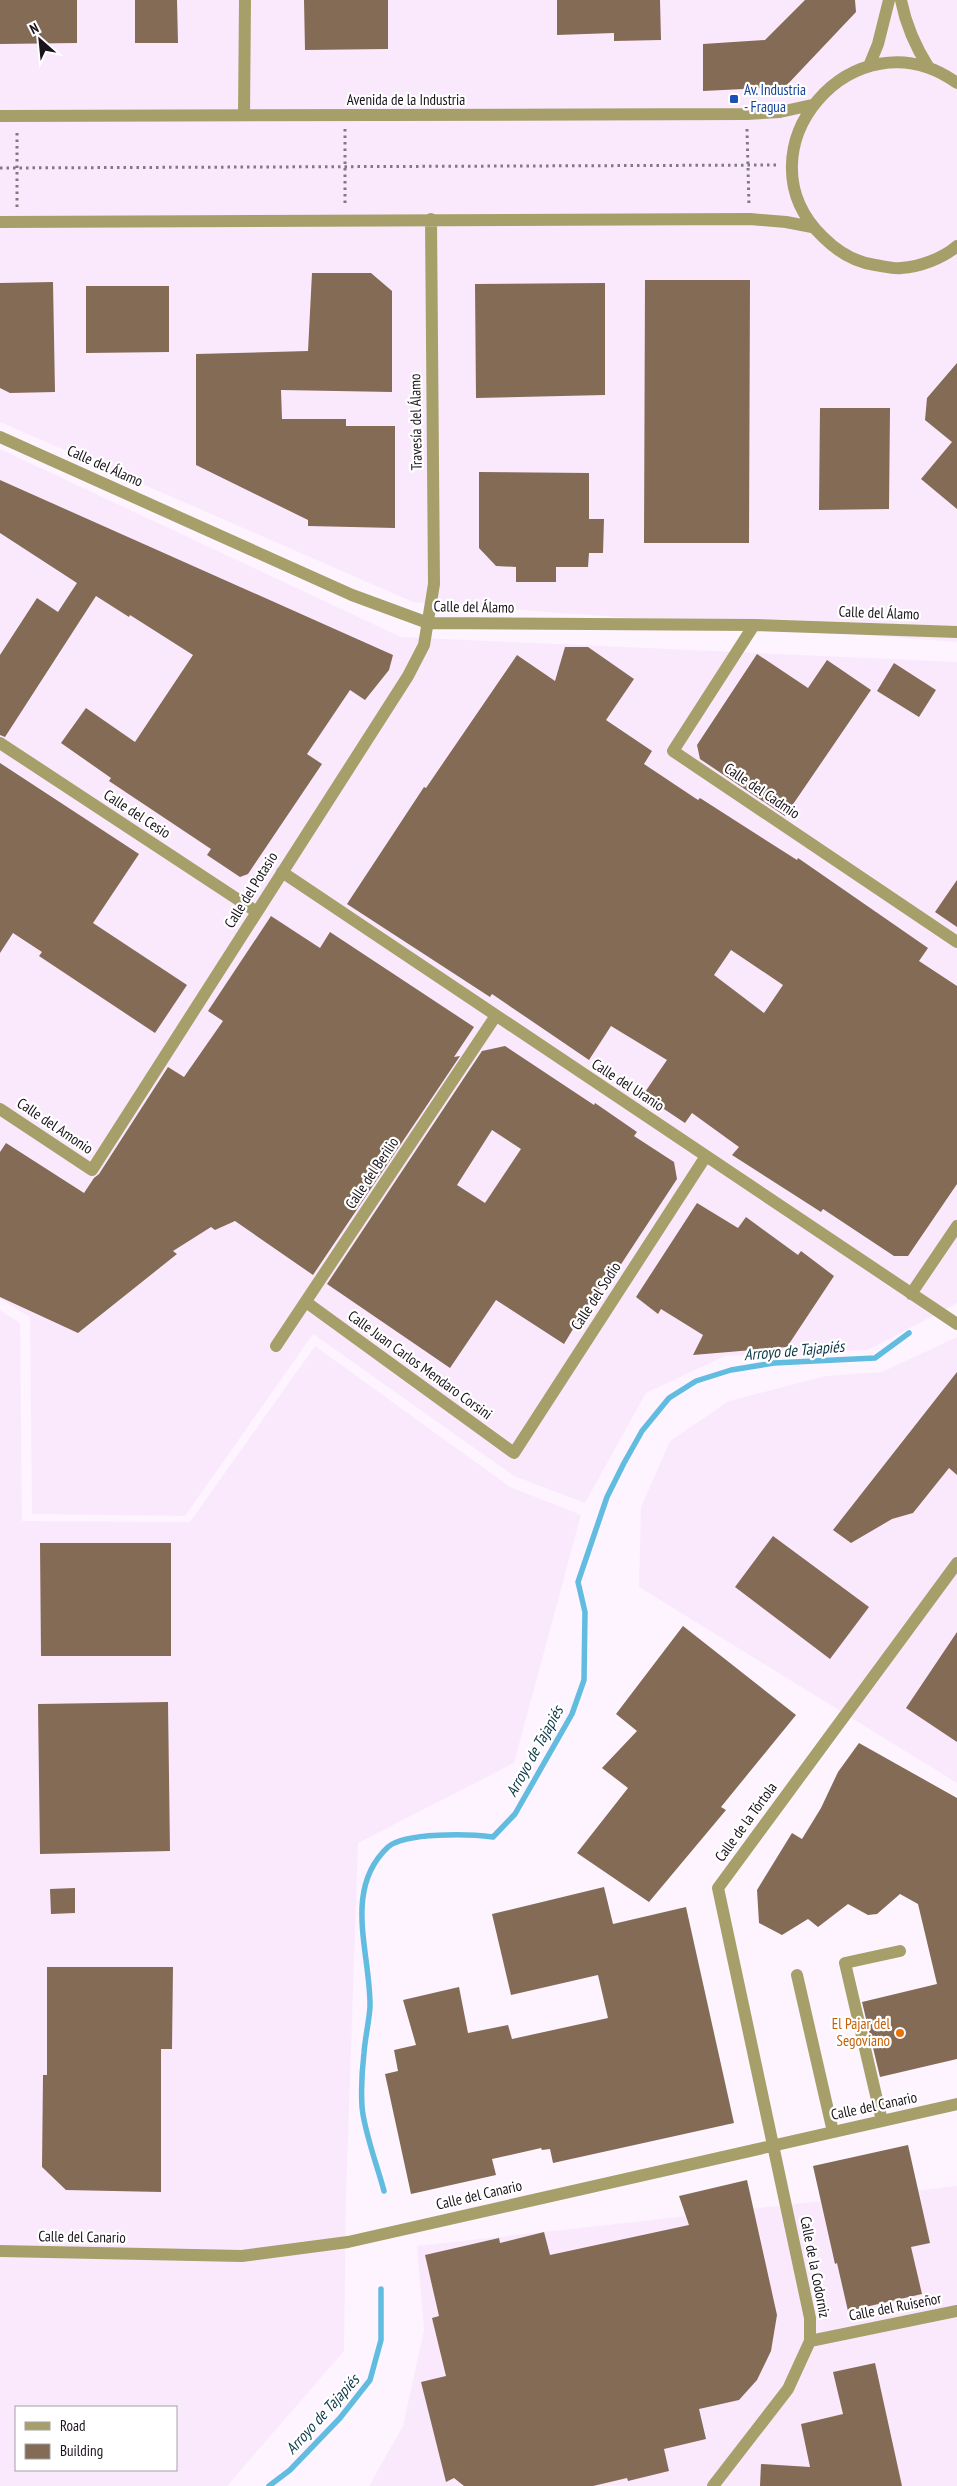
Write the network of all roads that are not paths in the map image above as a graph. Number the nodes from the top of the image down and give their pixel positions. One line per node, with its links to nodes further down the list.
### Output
1 (245, 0): 8 (street)
2 (889, 0): 4 (street)
3 (901, 0): 5 (street)
4 (868, 66): 5 (street); 7 (street)
5 (929, 68): 6 (street)
6 (957, 83)
7 (812, 105): 8 (street, Avenida de la Industria); 12 (street)
8 (244, 115): 9 (street, Avenida de la Industria)
9 (0, 116)
10 (431, 219): 11 (street); 12 (street); 15 (street, Travesía del Álamo)
11 (0, 222)
12 (812, 227): 13 (street)
13 (955, 250)
14 (0, 437): 15 (street, Calle del Álamo)
15 (428, 624): 16 (street, Calle del Álamo); 19 (street, Calle del Potasio)
16 (754, 625): 17 (street, Calle del Álamo); 21 (street, Calle del Cadmio)
17 (957, 632)
18 (0, 743): 20 (street, Calle del Cesio)
19 (282, 872): 20 (street, Calle del Potasio); 22 (street, Calle del Uranio)
20 (257, 912): 25 (street, Calle del Potasio)
21 (957, 942)
22 (495, 1017): 24 (street, Calle del Uranio); 28 (street, Calle del Berilio)
23 (0, 1109): 25 (street, Calle del Amonio)
24 (706, 1156): 27 (street, Calle del Uranio); 31 (street, Calle del Sodio)
25 (92, 1170)
26 (957, 1226): 27 (street)
27 (911, 1294): 29 (street, Calle del Uranio)
28 (306, 1302): 30 (street, Calle del Berilio); 31 (street, Calle Juan Carlos Mendaro Corsini)
29 (957, 1324)
30 (276, 1346)
31 (514, 1453)
32 (957, 1563): 38 (street, Calle de la Tórtola)
33 (900, 1951): 36 (street)
34 (797, 1976): 37 (street)
35 (957, 2104): 36 (street, Calle del Canario)
36 (882, 2121): 37 (street, Calle del Canario)
37 (833, 2132): 38 (street, Calle del Canario)
38 (773, 2145): 39 (street, Calle del Canario); 41 (street, Calle de la Codorniz)
39 (0, 2252)
40 (957, 2311): 41 (street, Calle del Ruiseñor)
41 (810, 2341): 42 (street, Calle de la Codorniz)
42 (713, 2486)

